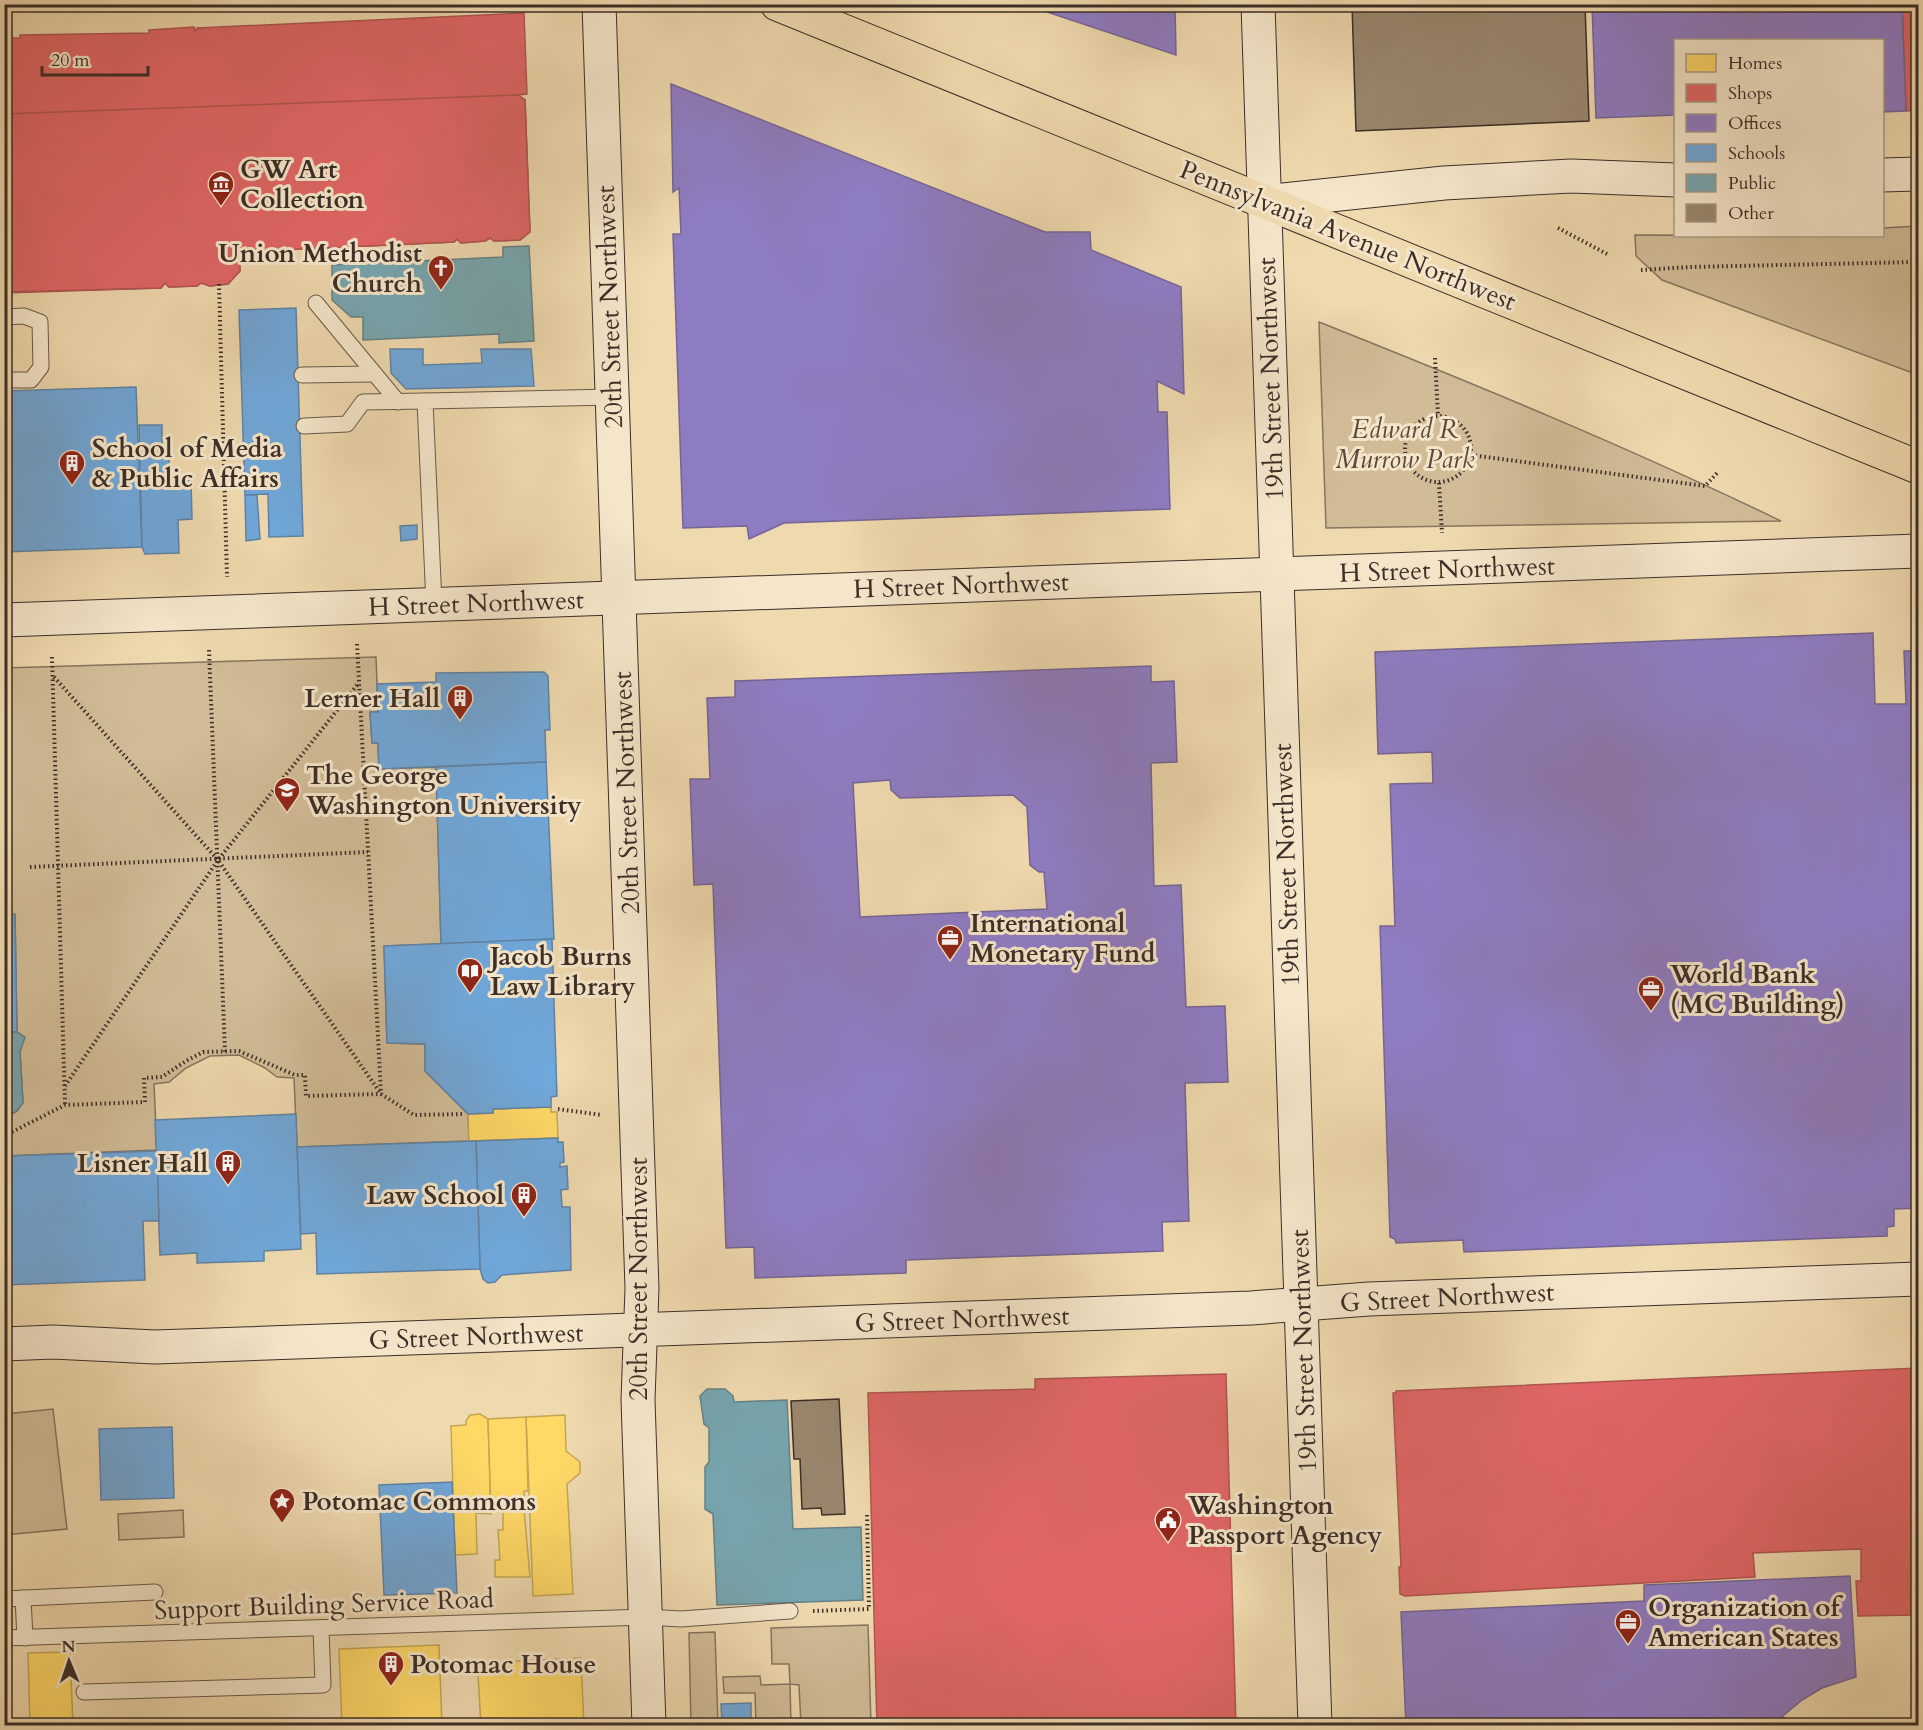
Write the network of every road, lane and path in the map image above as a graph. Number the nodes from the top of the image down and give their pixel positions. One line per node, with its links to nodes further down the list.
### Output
1 (599, 4): 19 (street, 20th Street Northwest)
2 (777, 4): 7 (main road, Pennsylvania Avenue Northwest)
3 (1258, 4): 7 (street, 19th Street Northwest)
4 (1918, 174): 5 (street)
5 (1884, 175)
6 (1674, 180): 7 (street)
7 (1264, 202): 25 (main road, Pennsylvania Avenue Northwest); 30 (street, 19th Street Northwest)
8 (1558, 228): 9 (path)
9 (1609, 255)
10 (1918, 262): 11 (path)
11 (1641, 270)
12 (219, 284): 33 (path)
13 (316, 303): 16 (lane)
14 (4, 317): 18 (lane)
15 (1435, 358): 22 (path)
16 (374, 374): 17 (lane); 21 (lane)
17 (302, 375)
18 (4, 380)
19 (612, 397): 20 (lane); 31 (street, 20th Street Northwest)
20 (425, 401): 21 (lane); 32 (lane)
21 (398, 402): 23 (lane)
22 (1438, 416): 24 (path); 27 (path)
23 (304, 426)
24 (1471, 455): 26 (path); 27 (path)
25 (1918, 466)
26 (1718, 471)
27 (1439, 483): 28 (path)
28 (1442, 534)
29 (1918, 551): 30 (street, H Street Northwest)
30 (1276, 575): 31 (street, H Street Northwest); 53 (street, 19th Street Northwest)
31 (618, 597): 32 (street, H Street Northwest); 54 (street, 20th Street Northwest)
32 (434, 604): 33 (street, H Street Northwest)
33 (228, 611): 34 (street, H Street Northwest)
34 (4, 620)
35 (357, 644): 39 (path)
36 (209, 650): 41 (path)
37 (52, 657): 38 (path)
38 (54, 677): 41 (path); 43 (path)
39 (358, 684): 40 (path); 41 (path)
40 (368, 852): 41 (path); 46 (path)
41 (218, 860): 43 (path); 44 (path); 45 (path); 46 (path)
42 (30, 867): 43 (path)
43 (59, 867): 45 (path)
44 (225, 1052): 46 (path); 47 (path)
45 (65, 1086): 47 (path)
46 (381, 1094): 49 (path)
47 (65, 1105): 51 (path)
48 (558, 1109): 50 (path)
49 (465, 1114)
50 (608, 1116)
51 (4, 1136)
52 (1918, 1280): 53 (street, G Street Northwest)
53 (1300, 1305): 54 (street, G Street Northwest); 68 (street, 19th Street Northwest)
54 (640, 1330): 55 (street, G Street Northwest); 62 (street, 20th Street Northwest)
55 (4, 1344)
56 (867, 1514): 60 (path)
57 (155, 1592): 58 (lane)
58 (23, 1598): 59 (lane); 65 (lane)
59 (4, 1599)
60 (834, 1610)
61 (790, 1611): 62 (lane, Support Building Service Road)
62 (646, 1617): 63 (lane, Support Building Service Road); 67 (street, 20th Street Northwest)
63 (321, 1628): 65 (lane, Support Building Service Road); 66 (lane)
64 (4, 1638): 65 (lane, Support Building Service Road)
65 (25, 1638)
66 (84, 1692)
67 (649, 1725)
68 (1315, 1725)

